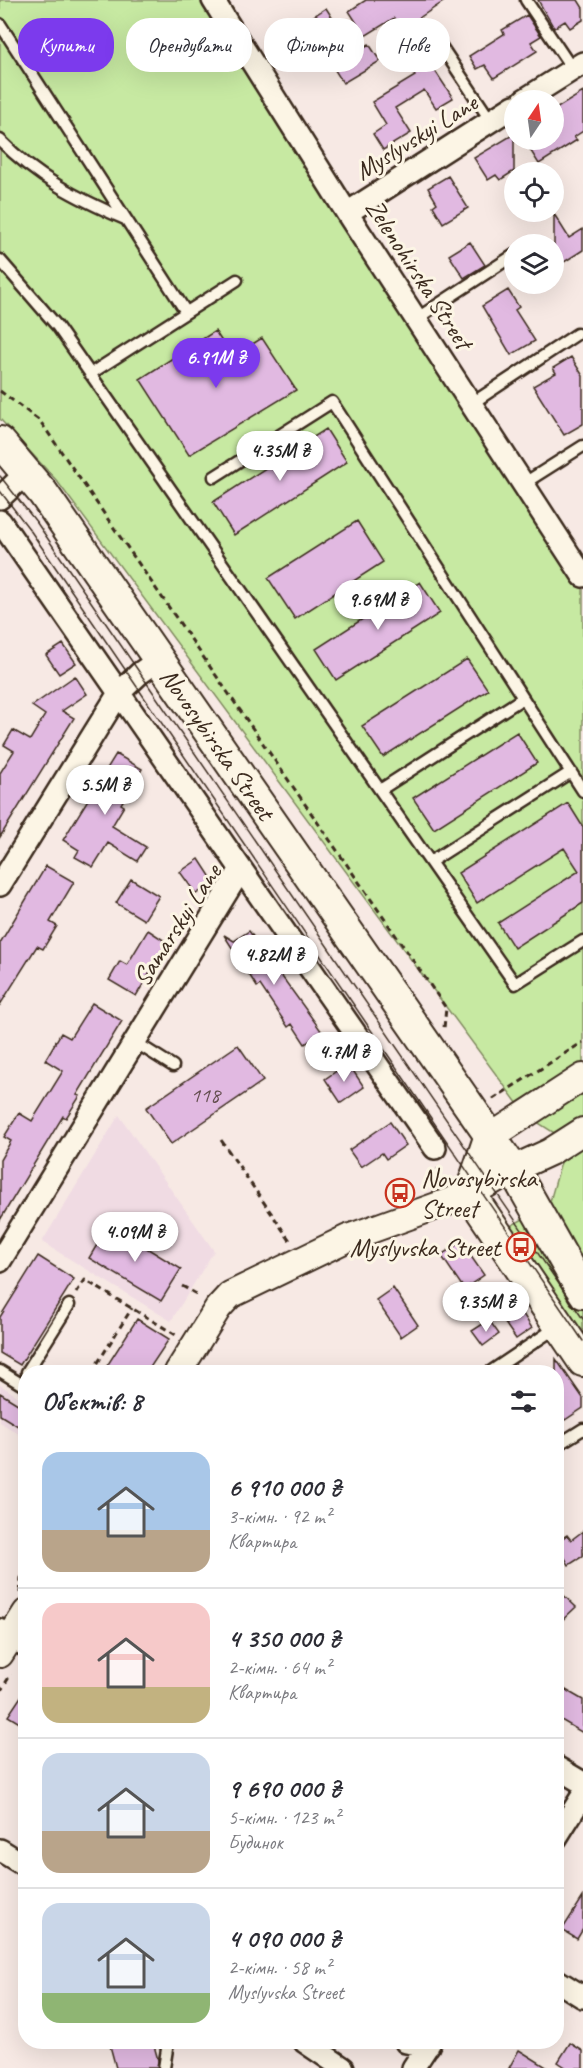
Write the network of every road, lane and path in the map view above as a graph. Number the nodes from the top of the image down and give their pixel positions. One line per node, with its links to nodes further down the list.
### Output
1 (213, 0): 10 (street, Zelenohirska Street)
2 (526, 0): 5 (lane)
3 (0, 24): 11 (lane)
4 (450, 60): 8 (lane)
5 (578, 66): 6 (street)
6 (540, 90)
7 (504, 113): 8 (street, Myslyvskyi Lane)
8 (491, 121): 10 (street, Myslyvskyi Lane)
9 (0, 140): 11 (lane)
10 (347, 213): 16 (street, Zelenohirska Street)
11 (126, 219): 15 (lane)
12 (0, 260): 18 (lane)
13 (504, 262): 16 (lane)
14 (237, 280): 15 (lane)
15 (186, 312): 18 (lane)
16 (416, 319): 20 (street, Zelenohirska Street)
17 (577, 334): 20 (lane)
18 (90, 374): 33 (lane)
19 (0, 391): 39 (path)
20 (471, 404): 25 (street, Zelenohirska Street)
21 (0, 442): 23 (main road, Novosybirska Street)
22 (583, 446): 25 (lane)
23 (27, 472): 26 (street); 29 (main road, Novosybirska Street)
24 (214, 477): 31 (lane)
25 (523, 484): 28 (street, Zelenohirska Street)
26 (0, 498)
27 (0, 521): 30 (street, Novosybirska Street)
28 (581, 568)
29 (159, 660): 30 (street); 48 (main road, Novosybirska Street)
30 (119, 693): 36 (street, Novosybirska Street); 37 (street)
31 (524, 699): 32 (lane); 33 (lane)
32 (571, 772): 34 (lane); 35 (lane)
33 (380, 790): 35 (lane)
34 (583, 791)
35 (430, 862): 38 (lane)
36 (241, 869): 40 (street, Samarskyi Lane); 50 (street, Samarskyi Lane)
37 (0, 885)
38 (583, 941)
39 (444, 1030)
40 (135, 1042): 42 (lane); 56 (street, Samarskyi Lane)
41 (583, 1042): 45 (path)
42 (174, 1066)
43 (583, 1077): 48 (street)
44 (487, 1091): 45 (path)
45 (493, 1099): 46 (path)
46 (498, 1107)
47 (583, 1131): 51 (street)
48 (489, 1138): 52 (main road, Novosybirska Street); 53 (main road)
49 (221, 1140): 55 (path)
50 (435, 1148)
51 (548, 1154): 52 (street); 54 (street)
52 (513, 1169): 53 (street); 54 (main road, Novosybirska Street)
53 (470, 1194): 63 (main road); 68 (street)
54 (529, 1197): 59 (main road, Novosybirska Street)
55 (292, 1244)
56 (0, 1261)
57 (85, 1280): 62 (path)
58 (182, 1286): 60 (path)
59 (583, 1293)
60 (204, 1299)
61 (69, 1305): 66 (lane)
62 (132, 1308): 64 (path); 67 (path)
63 (571, 1319): 65 (main road); 69 (lane)
64 (179, 1337)
65 (583, 1361)
66 (34, 1365)
67 (96, 1365)
68 (182, 1365)
69 (501, 1365)
70 (0, 1371): 71 (lane)
71 (18, 1377)
72 (583, 1429): 73 (lane)
73 (564, 1441)
74 (18, 1627): 75 (street)
75 (9, 1642)
76 (564, 1772): 77 (street)
77 (583, 1783)
78 (583, 1796): 79 (street)
79 (564, 1826)
80 (0, 1850): 81 (street)
81 (18, 1861)
82 (564, 1985): 83 (street)
83 (583, 1997)
84 (166, 2049): 87 (lane)
85 (315, 2049): 88 (street)
86 (426, 2049): 89 (street)
87 (164, 2068)
88 (343, 2068)
89 (413, 2068)

